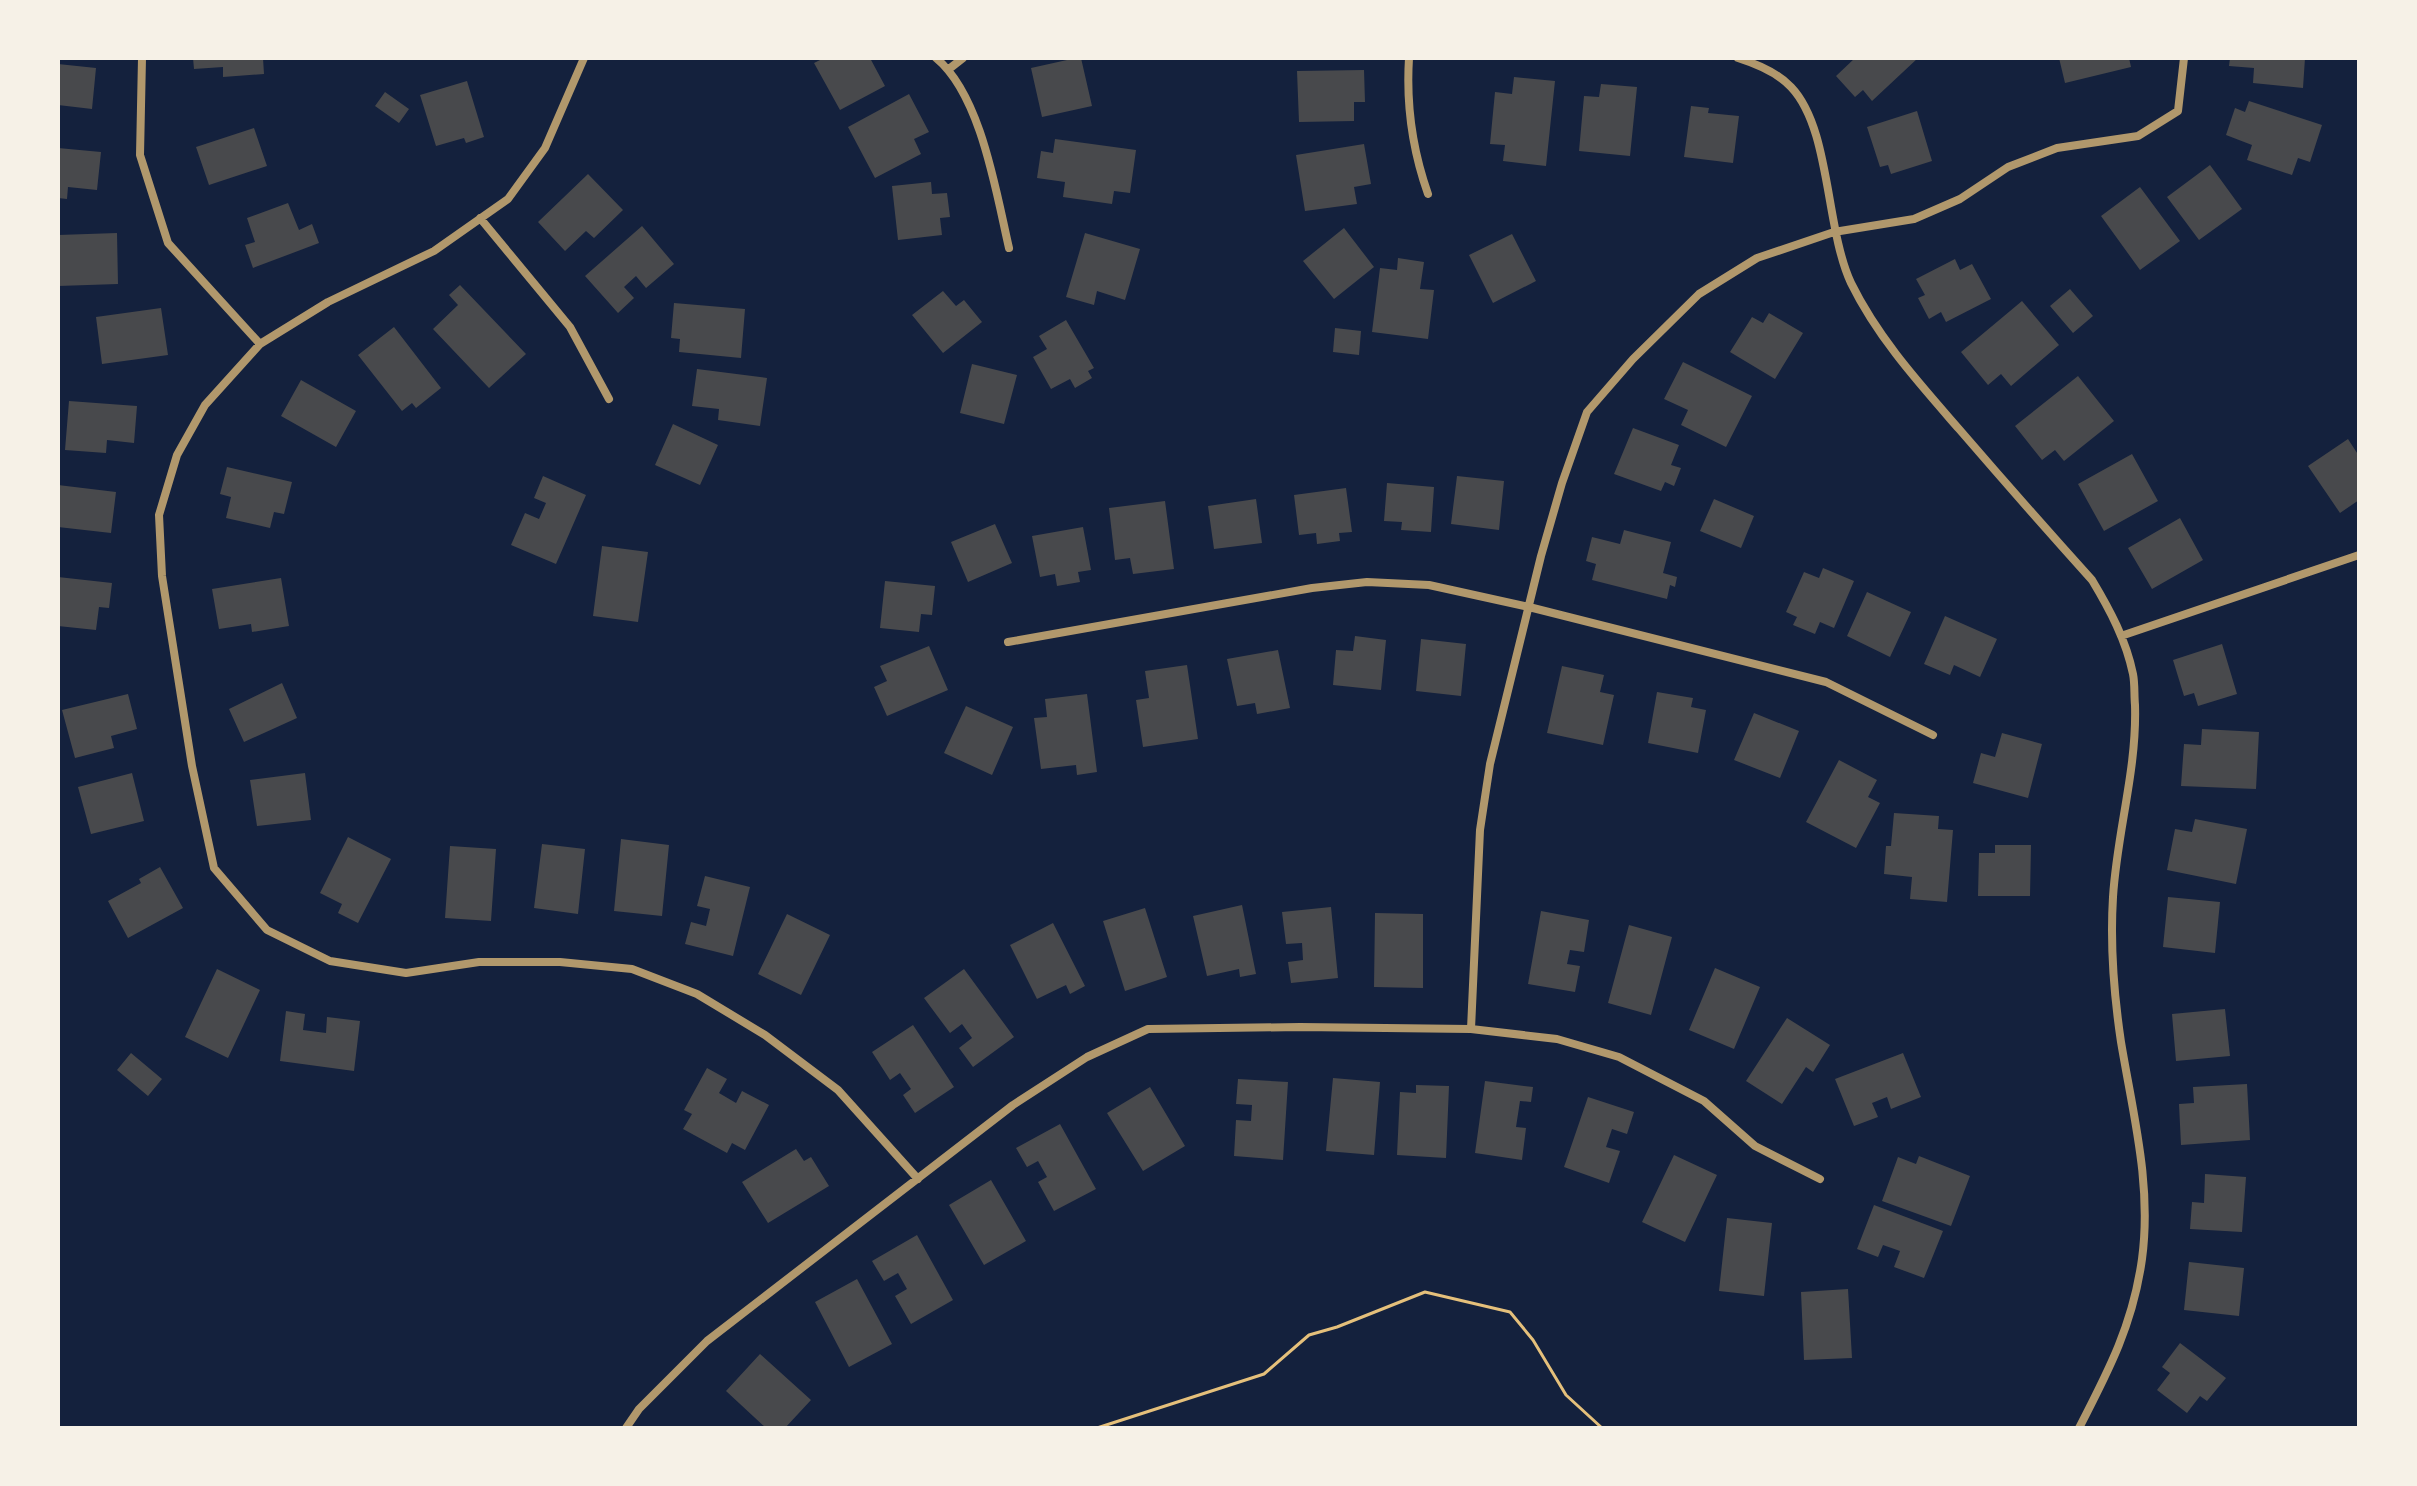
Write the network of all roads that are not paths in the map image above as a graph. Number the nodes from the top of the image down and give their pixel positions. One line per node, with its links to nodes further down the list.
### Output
1 (142, 58): 13 (street)
2 (584, 58): 10 (street)
3 (936, 58): 8 (street)
4 (963, 58): 8 (street)
5 (1409, 58): 9 (street)
6 (1738, 58): 11 (street)
7 (2184, 58): 11 (street)
8 (949, 69): 12 (street)
9 (1428, 194)
10 (480, 218): 13 (street); 14 (street)
11 (1834, 232): 16 (street); 17 (street)
12 (1009, 248)
13 (260, 344): 21 (street)
14 (609, 399)
15 (2359, 555): 17 (street)
16 (1529, 607): 18 (street); 19 (street); 20 (street)
17 (2121, 636): 24 (street)
18 (1008, 642)
19 (1933, 735)
20 (1471, 1029): 21 (street); 22 (street)
21 (918, 1179): 23 (street)
22 (1820, 1179)
23 (626, 1428)
24 (2079, 1428)

